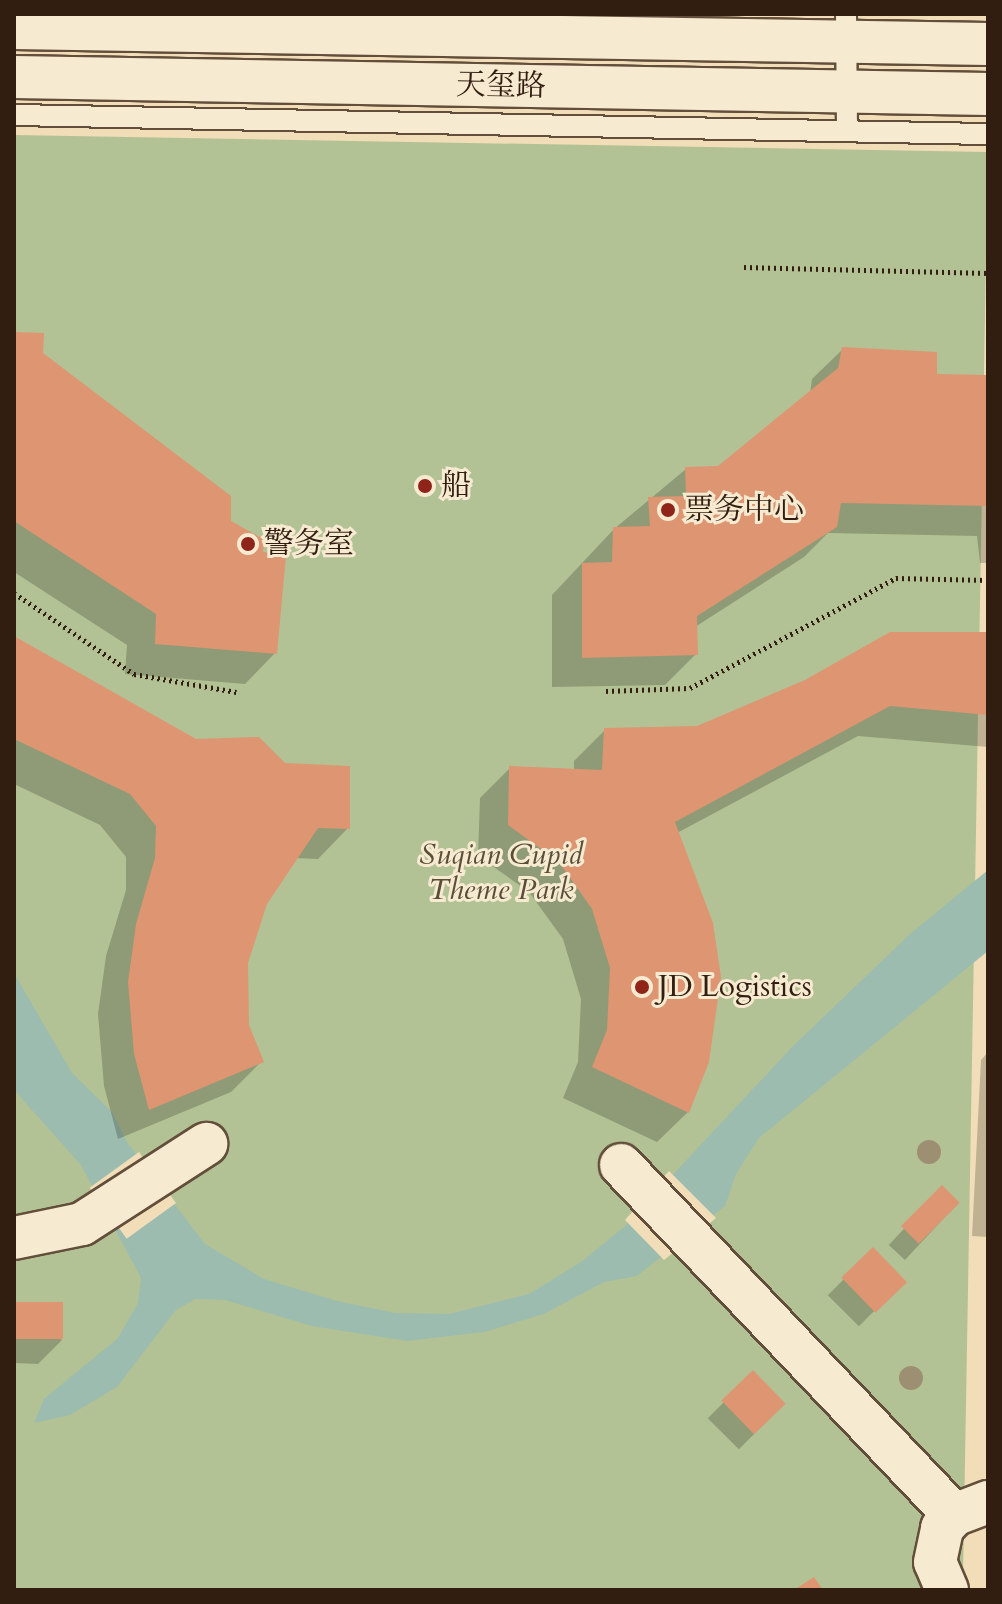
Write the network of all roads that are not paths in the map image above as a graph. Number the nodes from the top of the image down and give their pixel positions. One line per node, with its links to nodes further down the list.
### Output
1 (14, 28): 2 (street, 天玺路)
2 (846, 28): 3 (street, 天玺路); 6 (lane)
3 (988, 44)
4 (14, 77): 6 (street, 天玺路)
5 (988, 94): 6 (street, 天玺路)
6 (847, 111): 7 (lane); 8 (lane)
7 (14, 115)
8 (988, 134)
9 (193, 1153): 11 (street)
10 (621, 1165): 12 (street)
11 (14, 1238)
12 (971, 1508): 13 (street)
13 (947, 1590)

